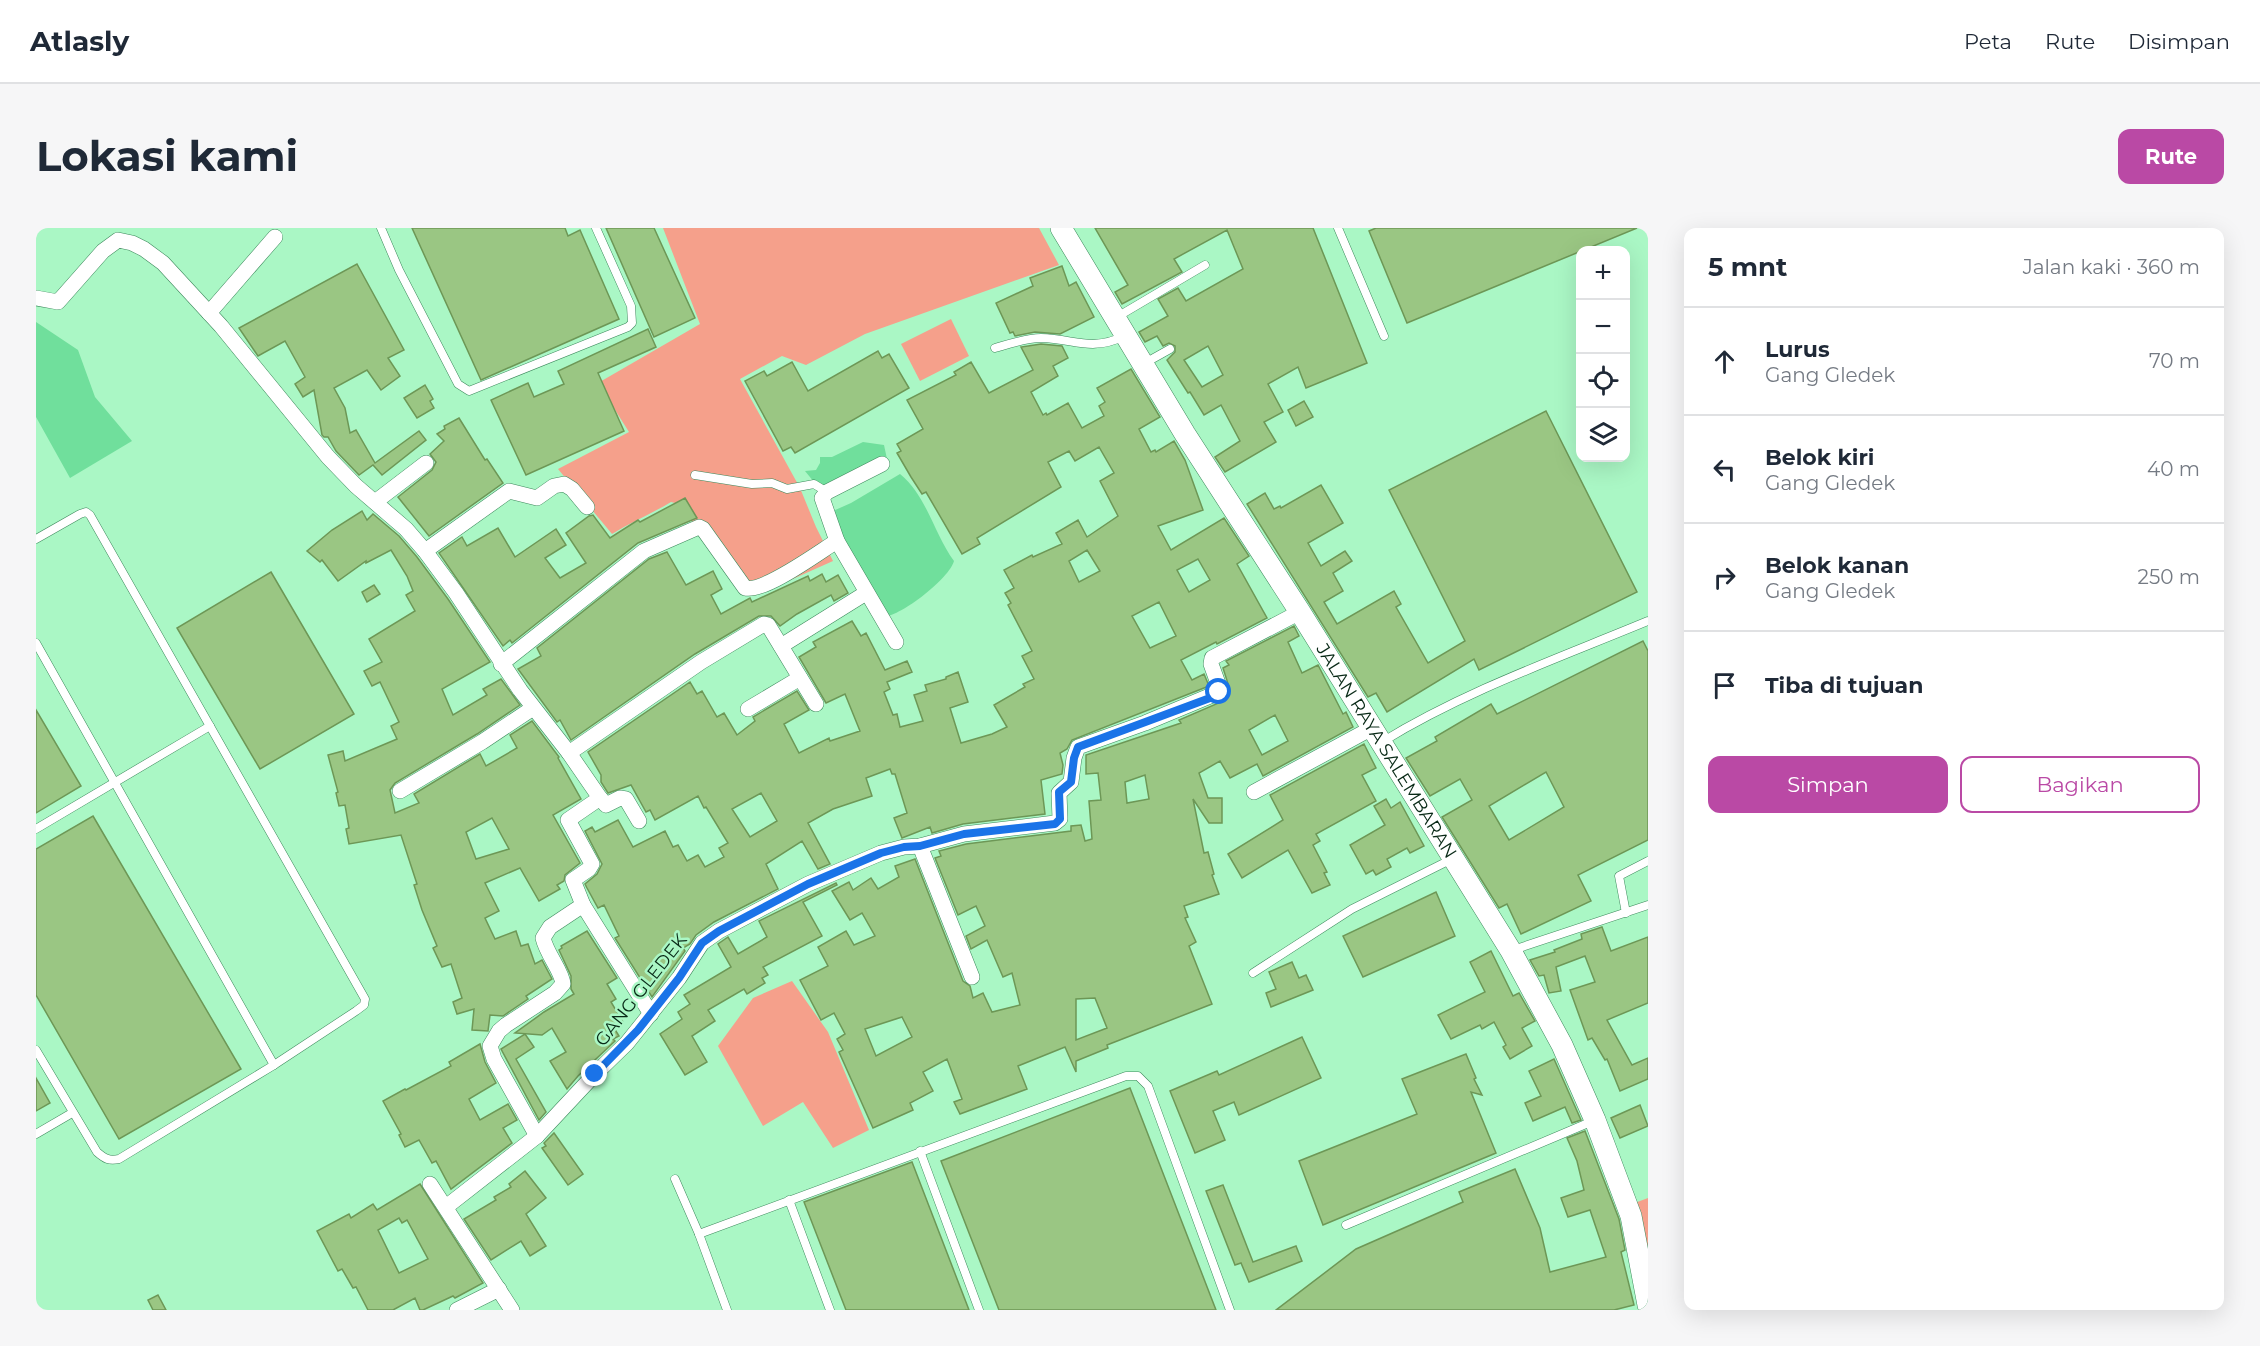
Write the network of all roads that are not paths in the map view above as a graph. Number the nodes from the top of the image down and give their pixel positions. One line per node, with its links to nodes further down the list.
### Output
1 (381, 228): 2 (lane)
2 (596, 228)
3 (1061, 228): 9 (main road, JALAN RAYA SALEMBARAN)
4 (1338, 228): 10 (lane)
5 (275, 237): 8 (street)
6 (1205, 265): 9 (lane)
7 (36, 298): 8 (street)
8 (209, 313): 18 (street)
9 (1121, 327): 11 (lane); 13 (main road, JALAN RAYA SALEMBARAN)
10 (1384, 336)
11 (995, 348)
12 (1170, 349): 13 (lane)
13 (1143, 364): 24 (main road, JALAN RAYA SALEMBARAN)
14 (426, 463): 18 (street)
15 (882, 464): 17 (street)
16 (695, 475): 17 (lane)
17 (827, 492): 21 (street)
18 (375, 502): 22 (street)
19 (587, 507): 22 (street)
20 (36, 539): 34 (lane)
21 (837, 541): 23 (street); 29 (street)
22 (425, 551): 29 (street)
23 (866, 593): 26 (street); 28 (street)
24 (1300, 612): 35 (main road, JALAN RAYA SALEMBARAN); 43 (street, GANG GLEDEK)
25 (1648, 621): 35 (lane)
26 (896, 642)
27 (36, 643): 37 (lane)
28 (781, 646): 30 (street); 36 (street)
29 (501, 664): 32 (street)
30 (800, 678): 31 (street); 33 (street)
31 (816, 704)
32 (532, 708): 36 (street); 38 (street)
33 (748, 709)
34 (210, 726): 37 (lane); 54 (lane)
35 (1376, 736): 39 (street); 44 (main road, JALAN RAYA SALEMBARAN)
36 (569, 753): 40 (street)
37 (114, 782): 42 (lane); 54 (lane)
38 (400, 791)
39 (1254, 792)
40 (600, 798): 41 (street); 46 (street)
41 (639, 820)
42 (36, 829)
43 (920, 846): 51 (street); 52 (street, GANG GLEDEK)
44 (1453, 858): 49 (main road, JALAN RAYA SALEMBARAN); 50 (lane)
45 (1648, 861): 48 (lane)
46 (583, 905): 52 (street); 58 (street)
47 (1648, 905): 48 (lane)
48 (1626, 913): 49 (lane)
49 (1511, 951): 56 (main road, JALAN RAYA SALEMBARAN)
50 (1253, 973)
51 (972, 977)
52 (651, 1014): 58 (street, GANG GLEDEK)
53 (36, 1050): 55 (lane)
54 (274, 1065): 55 (lane)
55 (72, 1113): 57 (lane)
56 (1595, 1120): 64 (lane); 67 (main road, JALAN RAYA SALEMBARAN)
57 (36, 1134)
58 (537, 1136): 63 (street, GANG GLEDEK)
59 (920, 1151): 62 (lane); 72 (lane); 73 (lane)
60 (675, 1179): 65 (lane)
61 (430, 1184): 63 (street)
62 (789, 1200): 65 (lane); 71 (lane)
63 (446, 1206): 66 (street)
64 (1346, 1225)
65 (699, 1234): 70 (lane)
66 (499, 1289): 68 (street); 69 (street)
67 (1648, 1305)
68 (456, 1310)
69 (512, 1310)
70 (727, 1310)
71 (830, 1310)
72 (979, 1310)
73 (1230, 1310)

